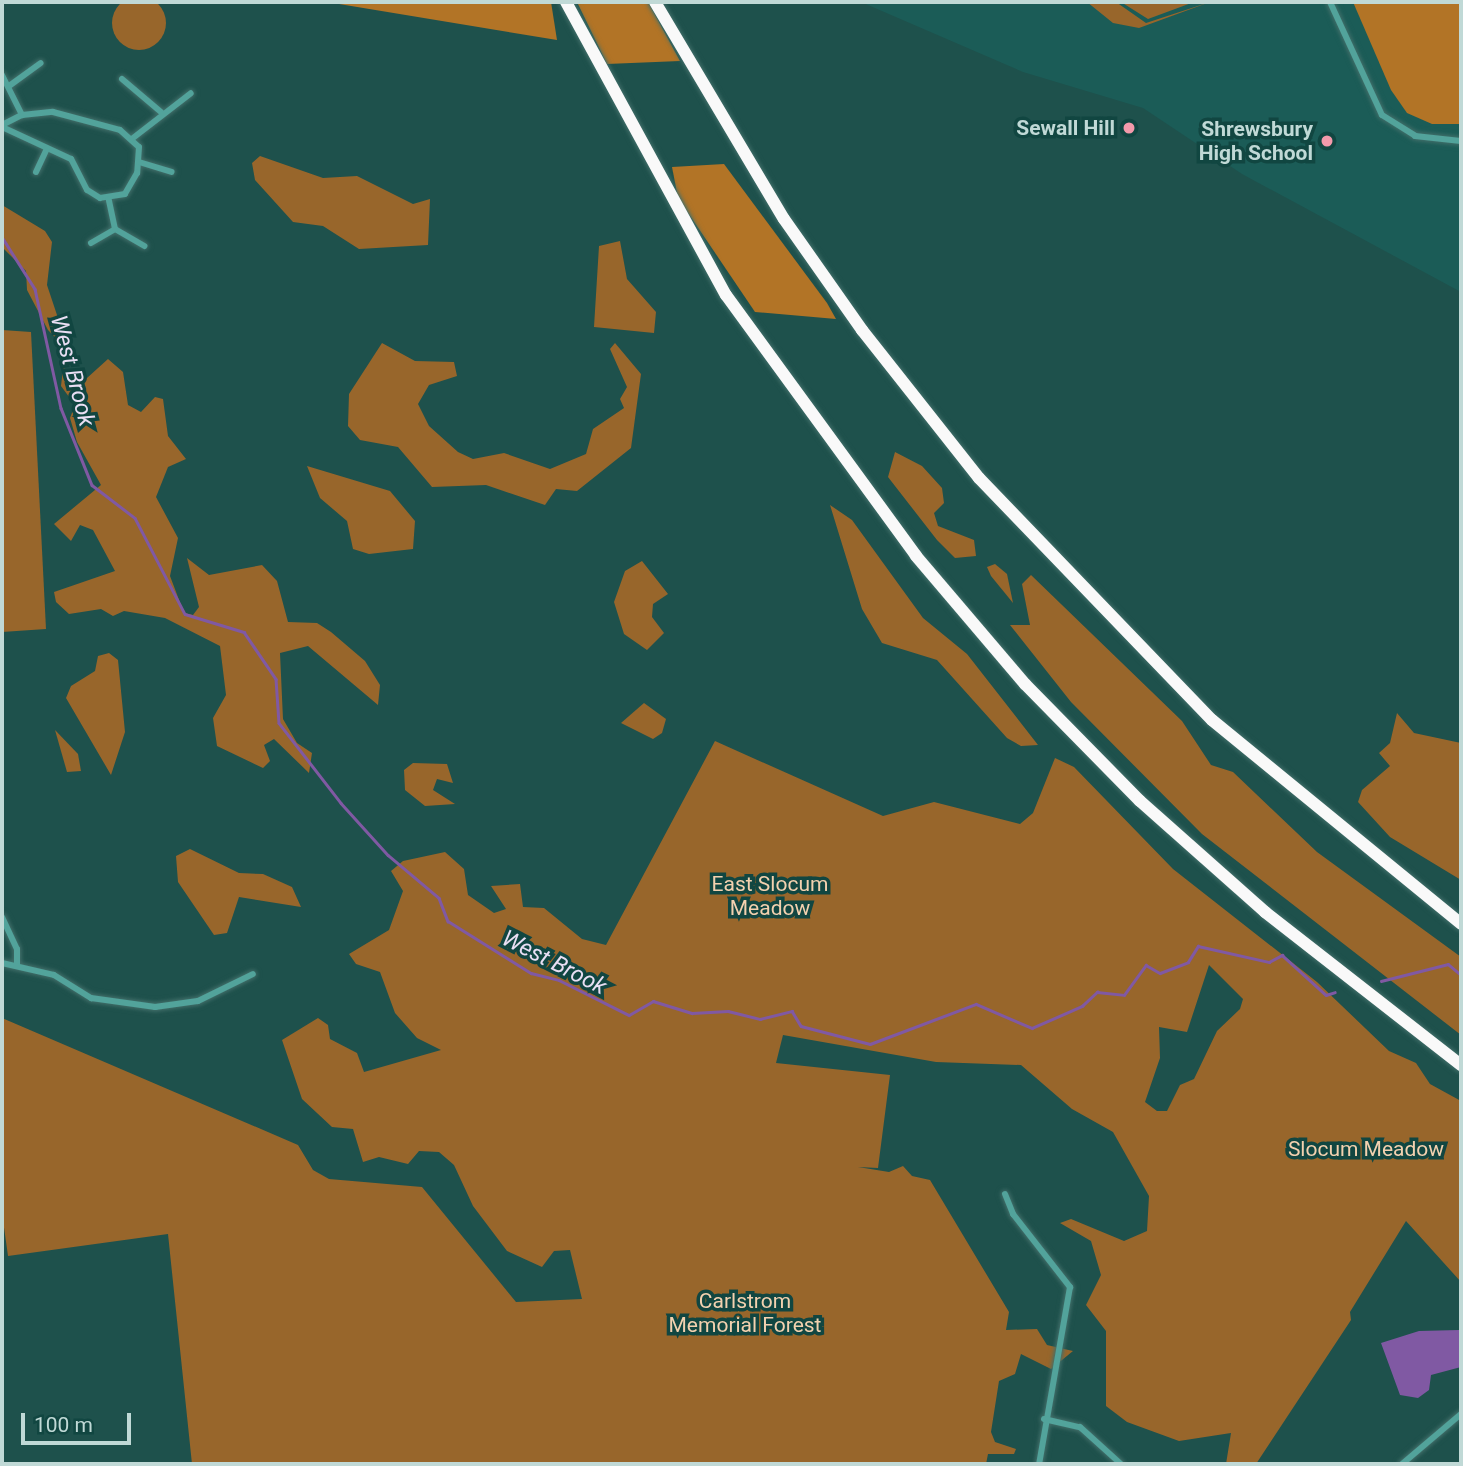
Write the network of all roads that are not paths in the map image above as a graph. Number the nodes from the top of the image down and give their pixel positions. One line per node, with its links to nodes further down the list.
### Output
1 (566, 2): 27 (highway)
2 (655, 2): 23 (highway)
3 (1330, 2): 13 (street)
4 (41, 63): 7 (street)
5 (2, 75): 7 (street)
6 (122, 79): 9 (street)
7 (9, 86): 10 (street)
8 (191, 93): 9 (street)
9 (161, 112): 12 (street)
10 (22, 115): 11 (street); 12 (street)
11 (2, 126): 14 (street)
12 (133, 138): 15 (street)
13 (1461, 141)
14 (47, 148): 16 (street); 18 (street)
15 (139, 162): 17 (street); 18 (street)
16 (36, 172)
17 (171, 172)
18 (108, 200): 19 (street)
19 (115, 229): 20 (street); 21 (street)
20 (91, 243)
21 (144, 246)
22 (2, 917): 25 (street)
23 (1461, 924)
24 (2, 963): 25 (street)
25 (17, 965): 26 (street)
26 (253, 974)
27 (1461, 1065)
28 (1005, 1194): 30 (street)
29 (1461, 1414): 33 (street)
30 (1044, 1419): 31 (street); 32 (street)
31 (1039, 1464)
32 (1121, 1464)
33 (1402, 1464)

